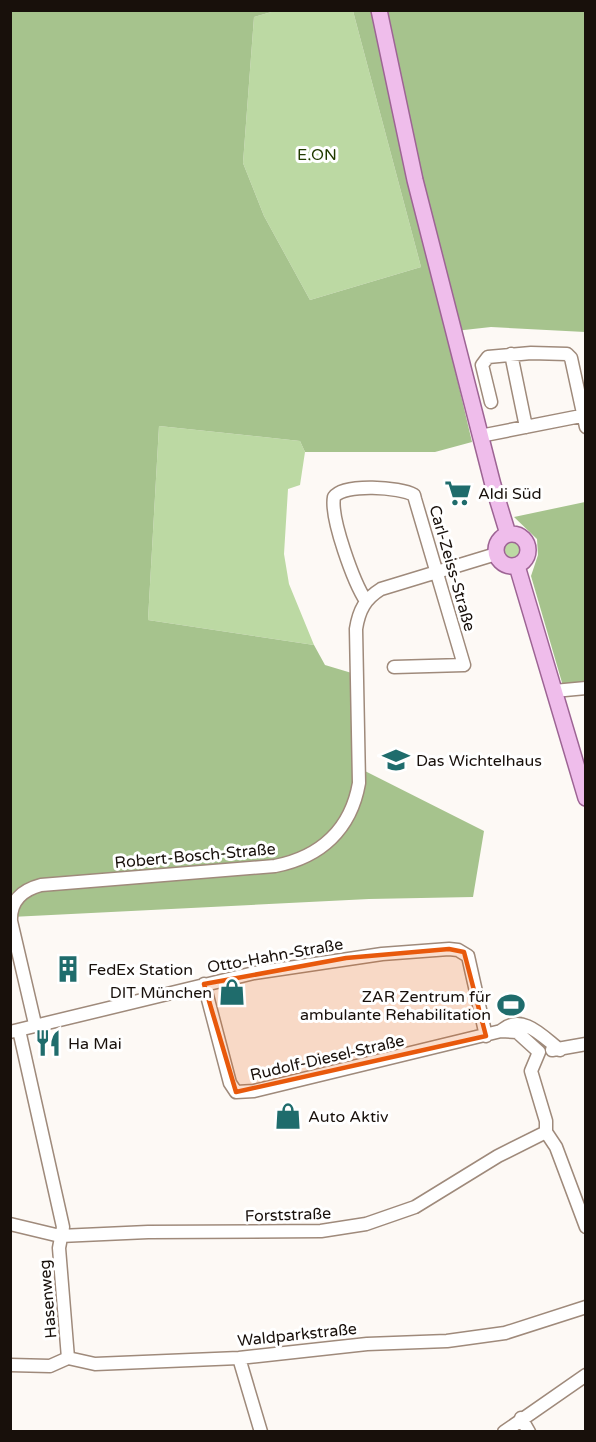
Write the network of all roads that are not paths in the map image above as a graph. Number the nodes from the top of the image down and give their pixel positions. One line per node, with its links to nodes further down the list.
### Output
1 (379, 10): 6 (main road)
2 (511, 354): 3 (street); 4 (street); 5 (street)
3 (490, 402)
4 (585, 419): 5 (street)
5 (526, 427): 6 (street)
6 (480, 436): 7 (main road)
7 (507, 534): 8 (main road); 9 (main road)
8 (496, 554): 9 (main road); 10 (street)
9 (517, 566): 14 (main road)
10 (438, 572): 11 (street); 11 (street, Carl-Zeiss-Straße); 12 (street, Carl-Zeiss-Straße)
11 (366, 601): 17 (street, Robert-Bosch-Straße)
12 (394, 667)
13 (585, 688): 14 (street)
14 (554, 692): 15 (main road)
15 (585, 798)
16 (204, 984): 17 (street, Otto-Hahn-Straße); 20 (street, Otto-Hahn-Straße); 20 (street, Rudolf-Diesel-Straße)
17 (35, 1024): 18 (street, Otto-Hahn-Straße)
18 (15, 1031): 27 (street)
19 (501, 1031): 20 (street, Rudolf-Diesel-Straße); 22 (street, Rudolf-Diesel-Straße); 23 (street)
20 (486, 1036)
21 (585, 1044): 22 (street)
22 (560, 1050): 23 (street)
23 (539, 1052): 24 (street)
24 (546, 1132): 26 (street); 27 (street, Forststraße)
25 (10, 1224): 27 (street, Forststraße)
26 (585, 1227)
27 (60, 1236): 29 (street, Hasenweg)
28 (585, 1307): 30 (street, Waldparkstraße)
29 (68, 1358): 30 (street, Waldparkstraße); 31 (street, Waldparkstraße)
30 (239, 1358): 34 (street)
31 (10, 1365)
32 (585, 1375): 33 (street)
33 (521, 1418): 35 (street); 36 (street)
34 (261, 1431)
35 (504, 1431)
36 (529, 1431)

